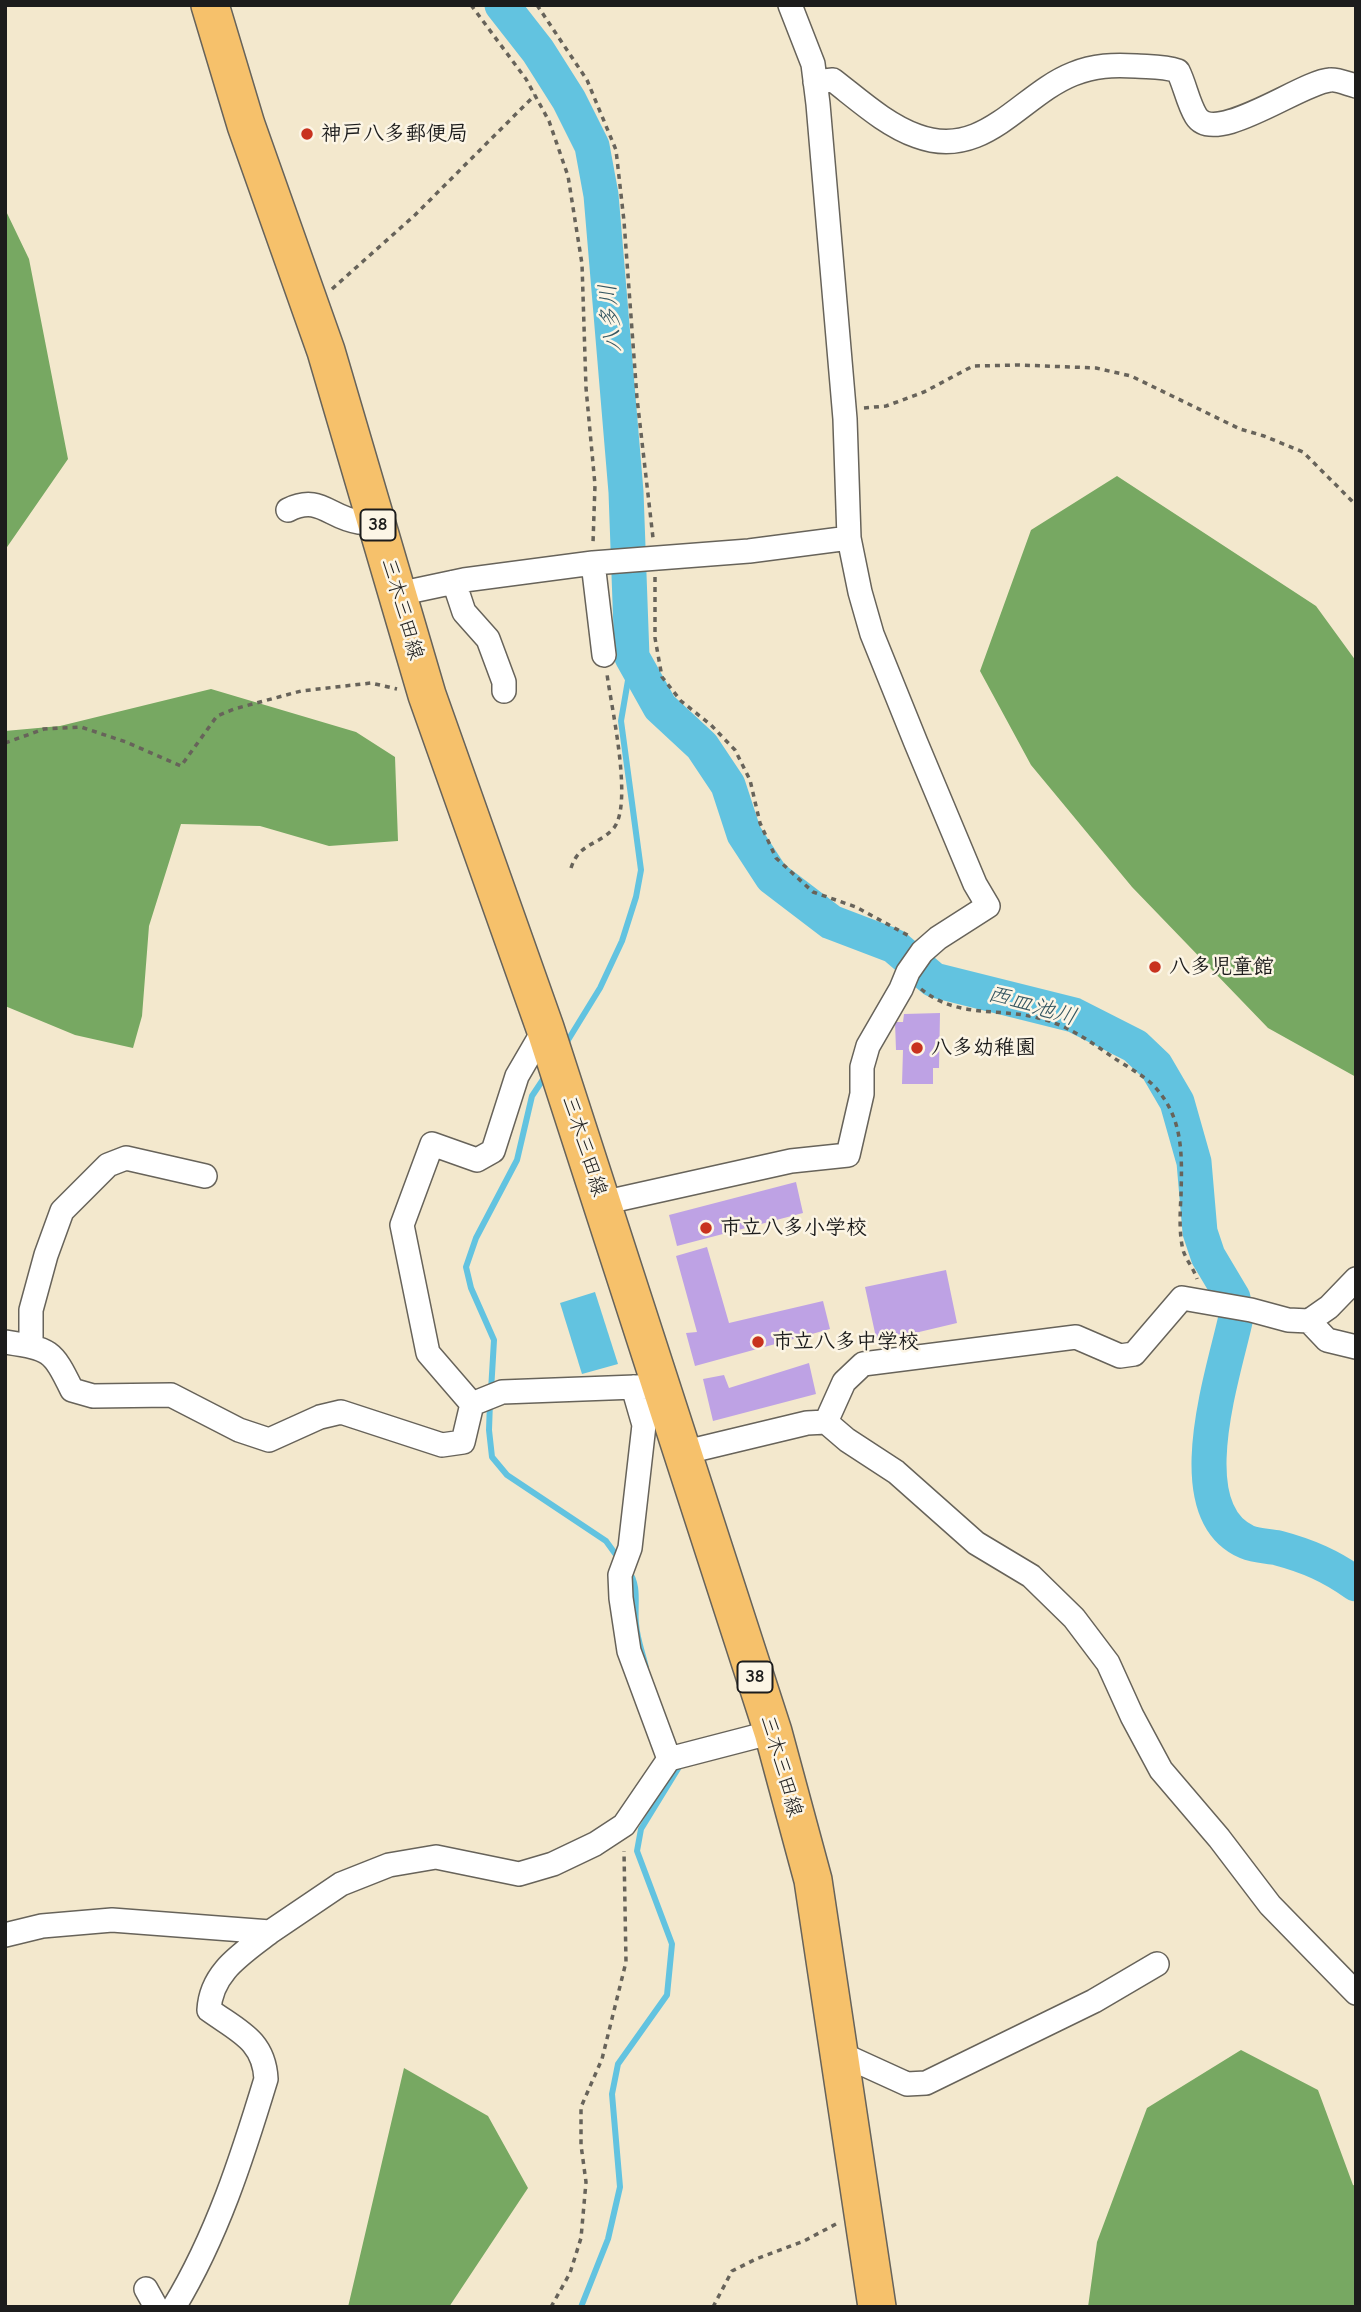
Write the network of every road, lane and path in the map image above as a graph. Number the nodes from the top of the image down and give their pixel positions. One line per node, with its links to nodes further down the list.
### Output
1 (210, 5): 8 (main road, 三木三田線 / 38)
2 (471, 5): 7 (path)
3 (537, 5): 14 (path)
4 (790, 5): 5 (street)
5 (816, 82): 6 (street); 9 (street)
6 (1356, 86)
7 (535, 95): 8 (path); 15 (path)
8 (309, 302): 12 (main road, 三木三田線 / 38)
9 (844, 409): 10 (path); 13 (street)
10 (1355, 503)
11 (288, 510): 12 (street)
12 (377, 521): 17 (main road, 三木三田線 / 38)
13 (849, 538): 14 (street); 23 (street)
14 (651, 557): 15 (street); 23 (path)
15 (599, 562): 16 (street); 18 (street)
16 (454, 582): 17 (street); 19 (street)
17 (398, 594): 20 (main road, 三木三田線 / 38)
18 (604, 655): 22 (path)
19 (504, 691)
20 (427, 695): 21 (path); 25 (main road, 三木三田線 / 38)
21 (5, 743)
22 (570, 868)
23 (925, 950): 24 (street)
24 (907, 974): 27 (street); 29 (path)
25 (551, 1045): 27 (main road, 三木三田線 / 38); 35 (street)
26 (205, 1176): 32 (street)
27 (602, 1203): 34 (main road, 三木三田線 / 38)
28 (1356, 1279): 30 (street)
29 (1209, 1302): 30 (street); 36 (street)
30 (1310, 1321): 33 (street)
31 (5, 1342): 32 (street)
32 (30, 1346): 35 (street)
33 (1356, 1347)
34 (647, 1386): 35 (street); 37 (main road, 三木三田線 / 38); 39 (street)
35 (472, 1404)
36 (826, 1422): 37 (street); 44 (street)
37 (682, 1453): 38 (main road, 三木三田線 / 38)
38 (773, 1732): 39 (street); 45 (main road, 三木三田線 / 38)
39 (669, 1759): 40 (street)
40 (624, 1825): 41 (street); 48 (path)
41 (270, 1932): 42 (street); 47 (street)
42 (5, 1935)
43 (1157, 1964): 45 (street)
44 (1356, 1993)
45 (839, 2053): 46 (main road, 三木三田線 / 38)
46 (863, 2209): 49 (path); 50 (main road, 三木三田線 / 38)
47 (174, 2307)
48 (551, 2307)
49 (713, 2307)
50 (877, 2307)

